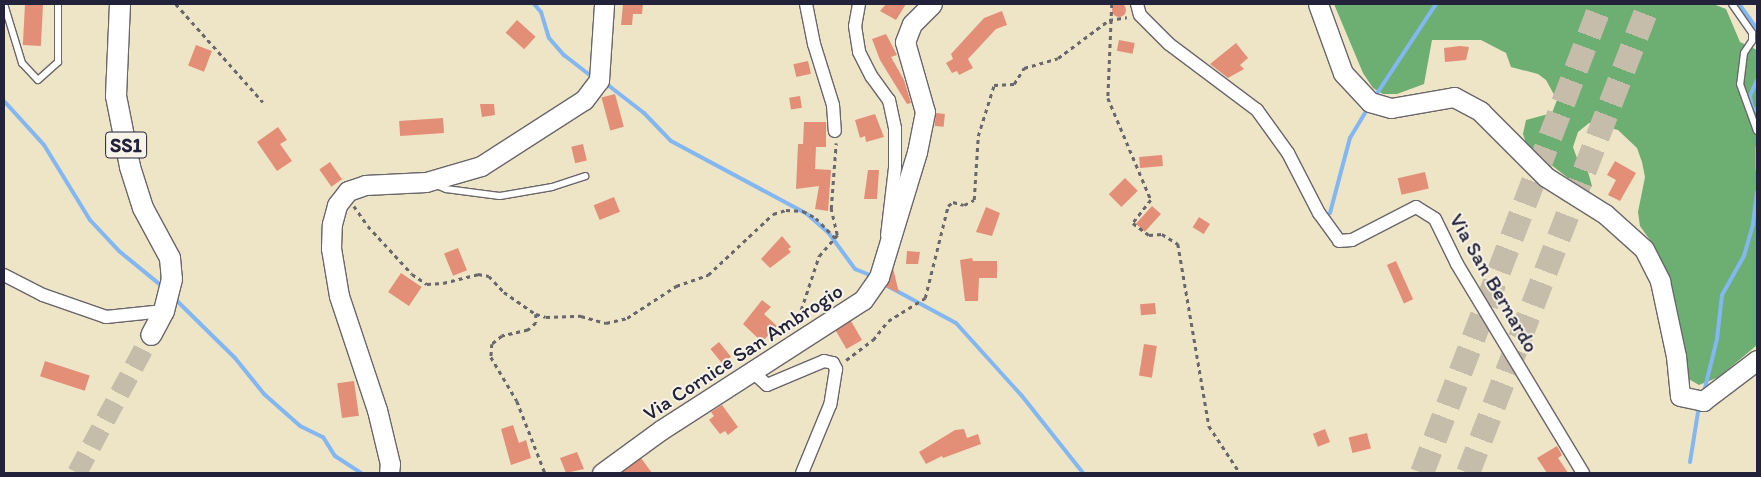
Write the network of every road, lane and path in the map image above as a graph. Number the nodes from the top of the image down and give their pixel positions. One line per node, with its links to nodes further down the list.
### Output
1 (4, 4): 2 (lane)
2 (58, 4)
3 (120, 4): 23 (main road, SS1)
4 (176, 4): 14 (path)
5 (604, 4): 18 (street)
6 (806, 4): 15 (street)
7 (859, 4): 21 (street, Via Cornice San Ambrogio)
8 (932, 4): 21 (street, Via Cornice San Ambrogio)
9 (1112, 4): 13 (path)
10 (1318, 4): 27 (street)
11 (1732, 4): 16 (lane)
12 (1135, 7): 13 (path); 35 (street, Via San Bernardo)
13 (1109, 20): 28 (path); 34 (path)
14 (263, 102)
15 (835, 131): 20 (path)
16 (1757, 131)
17 (585, 176): 18 (lane)
18 (431, 181): 19 (street)
19 (336, 212): 24 (path); 30 (street)
20 (836, 239): 24 (path); 26 (path)
21 (887, 251): 26 (street, Via Cornice San Ambrogio)
22 (4, 275): 23 (street)
23 (166, 306): 25 (main road, SS1)
24 (536, 314): 31 (path)
25 (151, 335)
26 (795, 344): 29 (street, Via Cornice San Ambrogio)
27 (1757, 360)
28 (844, 361)
29 (753, 372): 32 (street, Via Cornice San Ambrogio); 33 (street)
30 (389, 473)
31 (545, 473)
32 (602, 473)
33 (802, 473)
34 (1240, 473)
35 (1583, 473)

